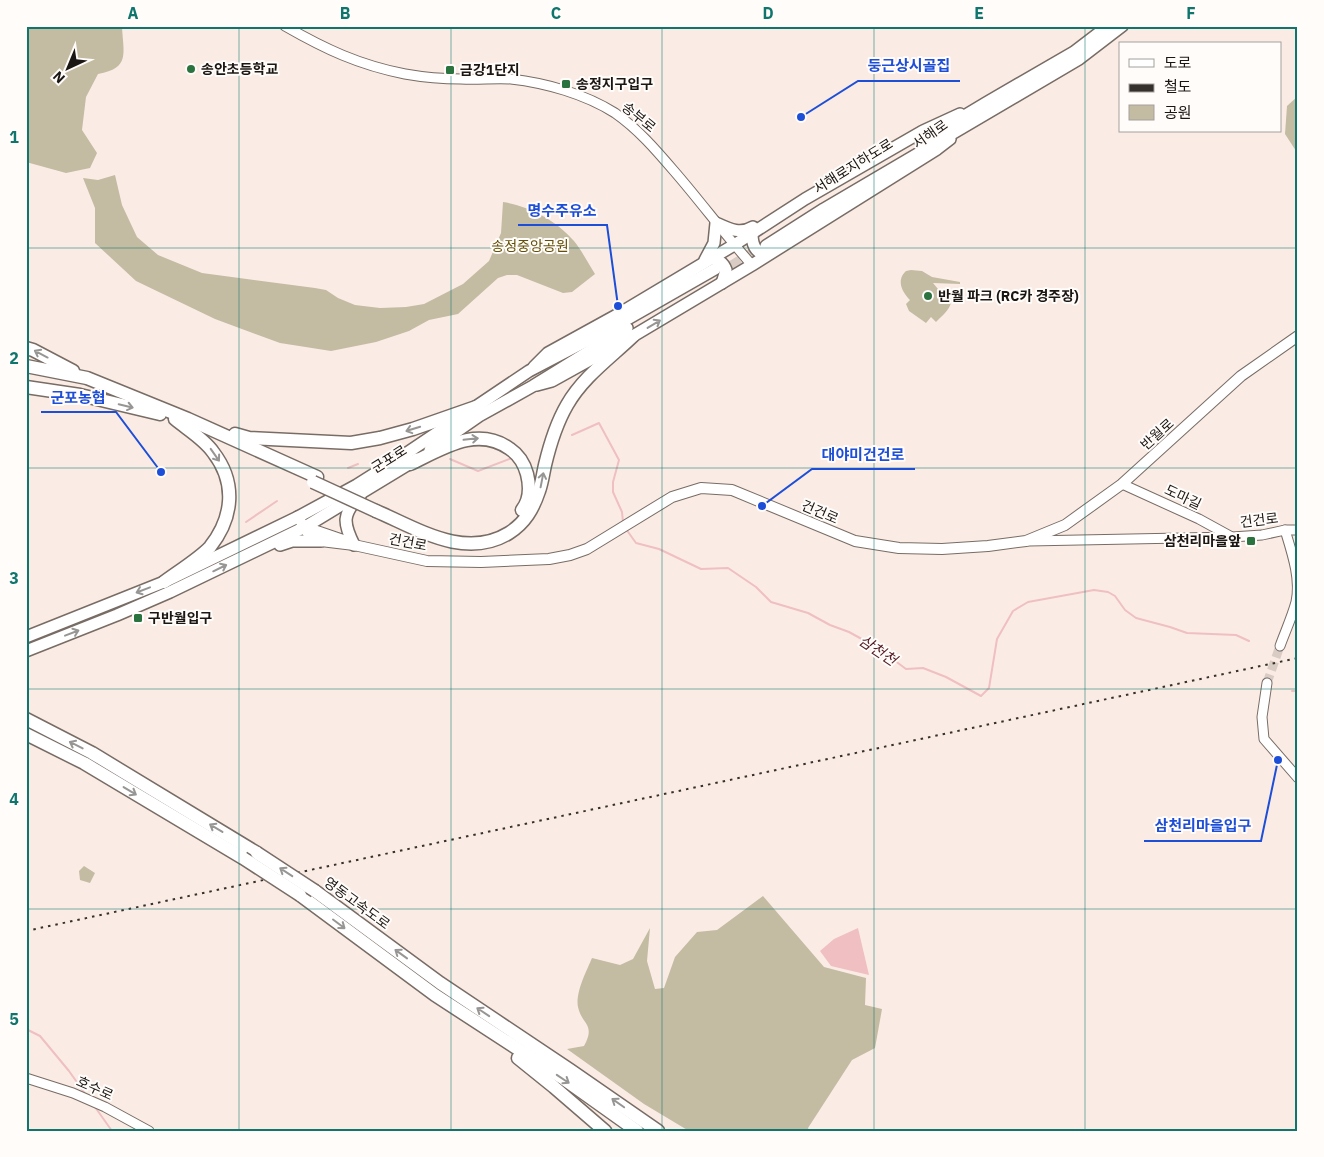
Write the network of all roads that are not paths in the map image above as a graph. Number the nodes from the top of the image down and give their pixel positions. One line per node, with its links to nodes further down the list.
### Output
1 (285, 26): 6 (street, 송부로)
2 (1108, 26): 4 (main road, 서해로)
3 (1122, 26): 4 (main road, 서해로)
4 (984, 108): 5 (main road, 서해로); 9 (main road, 서해로지하도로)
5 (805, 199): 6 (main road); 7 (main road, 서해로)
6 (716, 223): 8 (street, 송부로); 11 (main road)
7 (752, 233): 8 (main road, 서해로); 9 (main road)
8 (734, 245): 10 (street, 송부로); 11 (main road, 군포로)
9 (765, 247): 10 (main road)
10 (752, 264): 11 (main road, 군포로)
11 (714, 269): 12 (main road, 군포로, one-way to 11); 17 (main road); 19 (main road, 군포로)
12 (633, 336): 17 (main road, 군포로); 25 (highway, one-way to 12)
13 (1298, 336): 23 (main road, 반월로)
14 (26, 348): 16 (highway, one-way to 14)
15 (26, 366): 16 (highway)
16 (87, 378): 20 (highway)
17 (533, 386): 22 (main road, 군포로)
18 (26, 388): 20 (highway, one-way to 20)
19 (476, 407): 21 (highway, one-way to 21); 26 (main road, 군포로)
20 (156, 409): 21 (highway)
21 (182, 421): 25 (highway, bridge); 35 (highway, one-way to 35)
22 (410, 464): 24 (main road, 군포로); 25 (highway, one-way to 25)
23 (1122, 484): 30 (street, 도마길); 32 (main road, 반월로)
24 (363, 493): 27 (main road, 군포로); 34 (main road)
25 (378, 508)
26 (298, 517): 27 (main road); 35 (main road, 군포로)
27 (305, 527): 31 (main road); 33 (main road, 군포로); 34 (main road, 건건로)
28 (1286, 530): 29 (street, 건건로); 30 (street, 건건로); 37 (street)
29 (1298, 530)
30 (1232, 537): 32 (street, 건건로)
31 (321, 541): 33 (main road); 34 (main road, 건건로)
32 (1026, 541): 34 (main road, 건건로)
33 (269, 544): 38 (main road, 군포로, one-way to 33)
34 (354, 545)
35 (164, 582): 36 (main road, 군포로, one-way to 36)
36 (26, 637)
37 (1280, 646)
38 (26, 651)
39 (1267, 683): 42 (street)
40 (26, 719): 48 (highway, 영동고속도로, one-way to 40, bridge)
41 (26, 734): 43 (highway, 영동고속도로, one-way to 43, bridge)
42 (1298, 778)
43 (435, 995): 46 (highway); 47 (highway, 영동고속도로, one-way to 47)
44 (26, 1078): 45 (street, 호수로)
45 (149, 1131)
46 (605, 1131)
47 (637, 1131)
48 (658, 1131)

